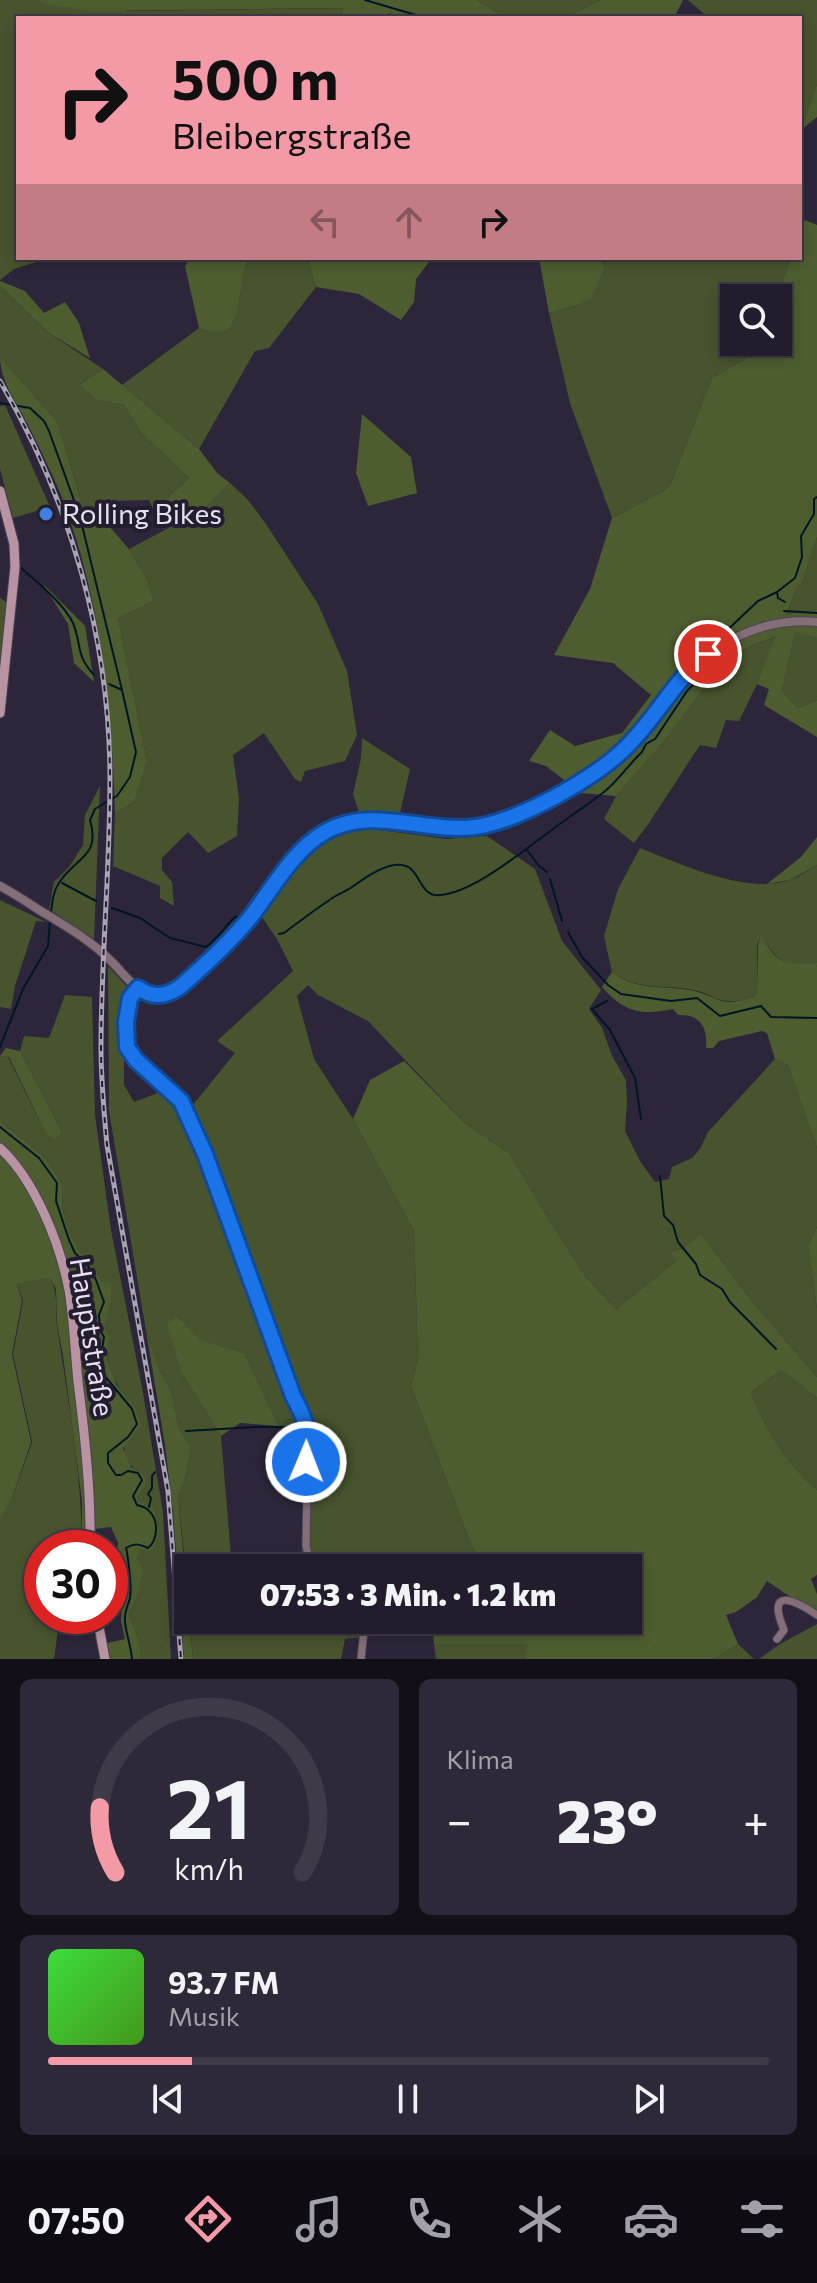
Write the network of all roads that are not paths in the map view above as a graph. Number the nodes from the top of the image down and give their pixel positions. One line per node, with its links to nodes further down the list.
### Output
1 (0, 491): 3 (main road)
2 (817, 622): 7 (street)
3 (0, 713)
4 (0, 886): 6 (street)
5 (0, 892): 6 (street)
6 (37, 908): 7 (street)
7 (138, 988): 10 (street)
8 (0, 1148): 9 (main road, Hauptstraße)
9 (90, 1530)
10 (308, 1554)
11 (817, 1615): 14 (street)
12 (100, 1634): 15 (main road)
13 (364, 1634): 16 (street)
14 (777, 1639)
15 (105, 1659)
16 (361, 1659)

